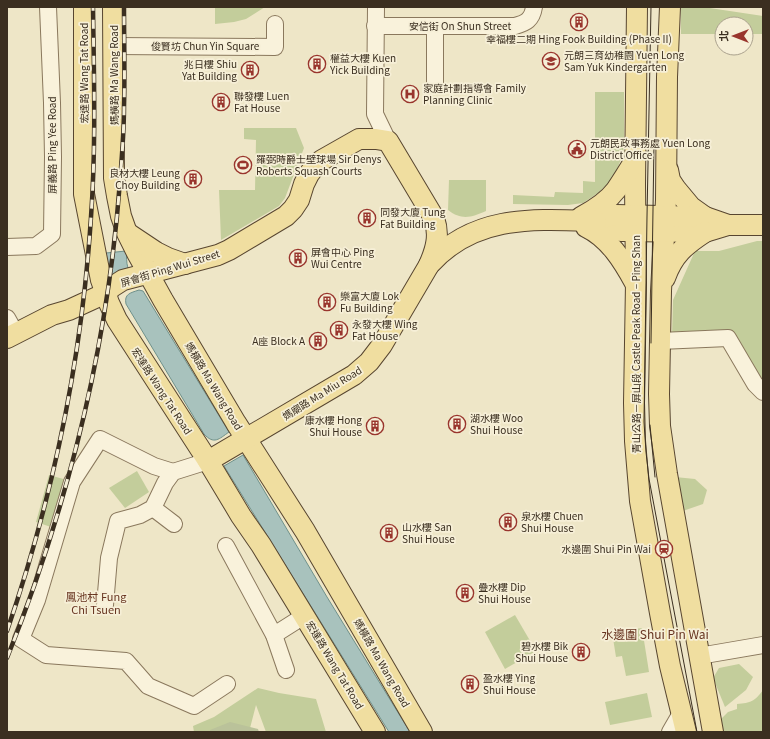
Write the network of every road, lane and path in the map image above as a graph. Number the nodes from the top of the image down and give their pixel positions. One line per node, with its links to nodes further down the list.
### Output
1 (48, 7): 26 (street, 屏義路 Ping Yee Road)
2 (84, 7): 32 (main road, 宏達路 Wang Tat Road)
3 (113, 7): 11 (main road, 媽橫路 Ma Wang Road)
4 (376, 7): 9 (street)
5 (534, 7): 10 (street, 安信街 On Shun Street)
6 (637, 7): 16 (main road, 青山公路－屏山段 Castle Peak Road – Ping Shan)
7 (670, 7): 17 (main road)
8 (275, 24): 11 (street, 俊賢坊 Chun Yin Square)
9 (376, 26): 10 (street, 安信街 On Shun Street); 13 (street)
10 (436, 26): 12 (street)
11 (114, 46): 25 (main road, 媽橫路 Ma Wang Road)
12 (435, 83)
13 (375, 114): 14 (street, 屏會街 Ping Wui Street); 15 (street)
14 (359, 139): 15 (main road); 27 (main road, 屏會街 Ping Wui Street)
15 (388, 141): 18 (main road)
16 (635, 160): 19 (main road); 20 (main road, 青山公路－屏山段 Castle Peak Road – Ping Shan)
17 (666, 163): 21 (main road); 22 (main road)
18 (434, 218): 24 (main road, 媽廟路 Ma Miu Road); 28 (main road)
19 (569, 221): 20 (main road, 媽廟路 Ma Miu Road); 24 (main road, 媽廟路 Ma Miu Road); 30 (main road)
20 (635, 223): 21 (main road, 媽廟路 Ma Miu Road); 30 (main road, 青山公路－屏山段 Castle Peak Road – Ping Shan)
21 (665, 224): 22 (main road, 媽廟路 Ma Miu Road); 31 (main road)
22 (705, 224): 23 (main road); 31 (main road)
23 (763, 225)
24 (475, 231): 28 (main road, 媽廟路 Ma Miu Road)
25 (127, 233): 27 (main road); 29 (main road, 媽橫路 Ma Wang Road)
26 (7, 247)
27 (185, 264): 29 (main road, 屏會街 Ping Wui Street)
28 (429, 265): 36 (main road, 媽廟路 Ma Miu Road)
29 (144, 275): 32 (main road, 屏會街 Ping Wui Street); 36 (main road, 媽橫路 Ma Wang Road)
30 (636, 283): 49 (main road, 青山公路－屏山段 Castle Peak Road – Ping Shan)
31 (661, 292): 34 (main road)
32 (109, 294): 33 (main road, 屏會街 Ping Wui Street); 37 (main road, 宏達路 Wang Tat Road)
33 (10, 330)
34 (660, 341): 35 (street); 46 (main road)
35 (763, 392)
36 (243, 440): 37 (main road, 媽廟路 Ma Miu Road); 51 (main road, 媽橫路 Ma Wang Road)
37 (214, 457): 38 (street); 43 (main road, 宏達路 Wang Tat Road)
38 (173, 472): 39 (street); 48 (street)
39 (153, 508): 40 (street); 42 (street)
40 (174, 524)
41 (226, 546): 44 (street)
42 (105, 605)
43 (304, 616): 44 (street); 50 (main road, 宏達路 Wang Tat Road)
44 (274, 635): 47 (street)
45 (763, 645): 46 (street)
46 (700, 656): 54 (main road)
47 (286, 670)
48 (227, 684)
49 (681, 713): 52 (street); 53 (main road, 青山公路－屏山段 Castle Peak Road – Ping Shan)
50 (375, 732)
51 (422, 732)
52 (670, 732)
53 (686, 732)
54 (713, 732)

